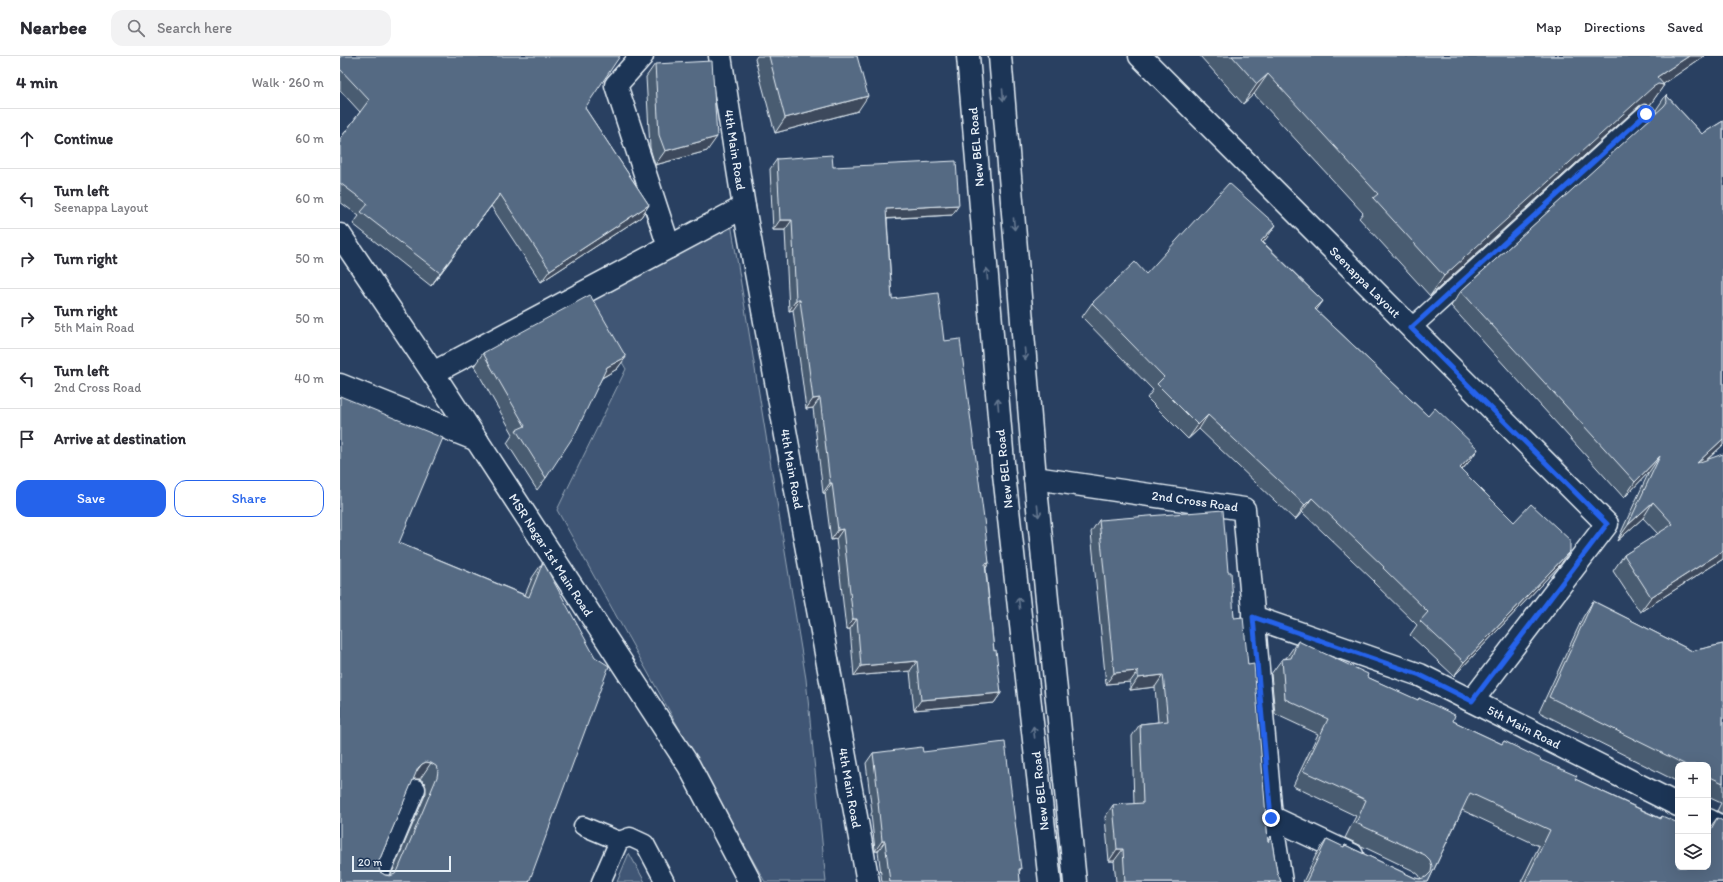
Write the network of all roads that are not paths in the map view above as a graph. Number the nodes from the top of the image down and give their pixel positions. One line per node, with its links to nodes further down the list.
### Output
1 (642, 56): 9 (street)
2 (720, 56): 7 (street, 4th Main Road)
3 (968, 56): 30 (street, New BEL Road, one-way to 3)
4 (1000, 56): 14 (street, New BEL Road, one-way to 14)
5 (1140, 56): 10 (street, Seenappa Layout)
6 (1646, 114): 10 (lane)
7 (744, 207): 9 (street); 29 (street, 4th Main Road)
8 (340, 235): 11 (street, MSR Nagar 1st Main Road)
9 (669, 247): 11 (street)
10 (1411, 328): 16 (street, Seenappa Layout)
11 (433, 373): 13 (street, MSR Nagar 1st Main Road)
12 (340, 385): 13 (street)
13 (477, 440): 28 (street, MSR Nagar 1st Main Road)
14 (1035, 478): 15 (street, 2nd Cross Road); 31 (street, New BEL Road, one-way to 31)
15 (1253, 617): 16 (street, 5th Main Road); 19 (street, 2nd Cross Road)
16 (1472, 701): 18 (street, 5th Main Road)
17 (416, 789): 25 (lane)
18 (1675, 803)
19 (1271, 818): 24 (street); 32 (street, 2nd Cross Road)
20 (1711, 822): 22 (street)
21 (583, 826): 23 (lane)
22 (1723, 828)
23 (619, 842): 26 (lane); 27 (lane)
24 (1368, 863)
25 (377, 882)
26 (601, 882)
27 (665, 882)
28 (750, 882)
29 (868, 882)
30 (1050, 882)
31 (1075, 882)
32 (1281, 882)

